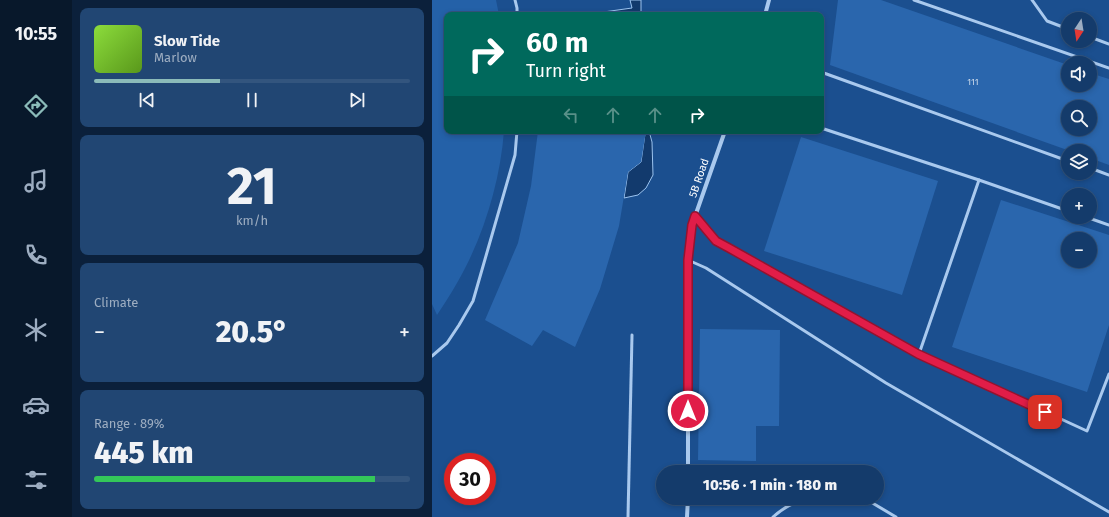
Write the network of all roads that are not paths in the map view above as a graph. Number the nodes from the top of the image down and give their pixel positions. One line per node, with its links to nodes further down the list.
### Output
1 (515, 0): 5 (lane)
2 (769, 0): 6 (street)
3 (914, 0): 10 (lane)
4 (1032, 0): 7 (lane)
5 (517, 12)
6 (766, 12)
7 (1061, 26)
8 (1097, 40): 9 (lane)
9 (1109, 44)
10 (1109, 68)
11 (824, 73): 15 (lane)
12 (824, 129): 18 (lane)
13 (517, 134): 26 (lane)
14 (724, 134): 20 (street, 5B Road)
15 (1061, 158)
16 (1097, 171): 17 (lane)
17 (1109, 175)
18 (979, 180): 19 (lane); 25 (lane)
19 (1061, 209)
20 (695, 216): 23 (street, 5B Road); 25 (lane)
21 (1097, 221): 22 (lane)
22 (1109, 225)
23 (688, 260): 28 (street, 5B Road); 32 (lane)
24 (632, 336): 33 (lane)
25 (918, 354): 27 (lane)
26 (432, 356)
27 (1109, 374)
28 (688, 465)
29 (688, 505): 34 (street)
30 (790, 505): 35 (lane)
31 (876, 505): 36 (lane)
32 (1109, 512)
33 (628, 517)
34 (687, 517)
35 (773, 517)
36 (896, 517)

